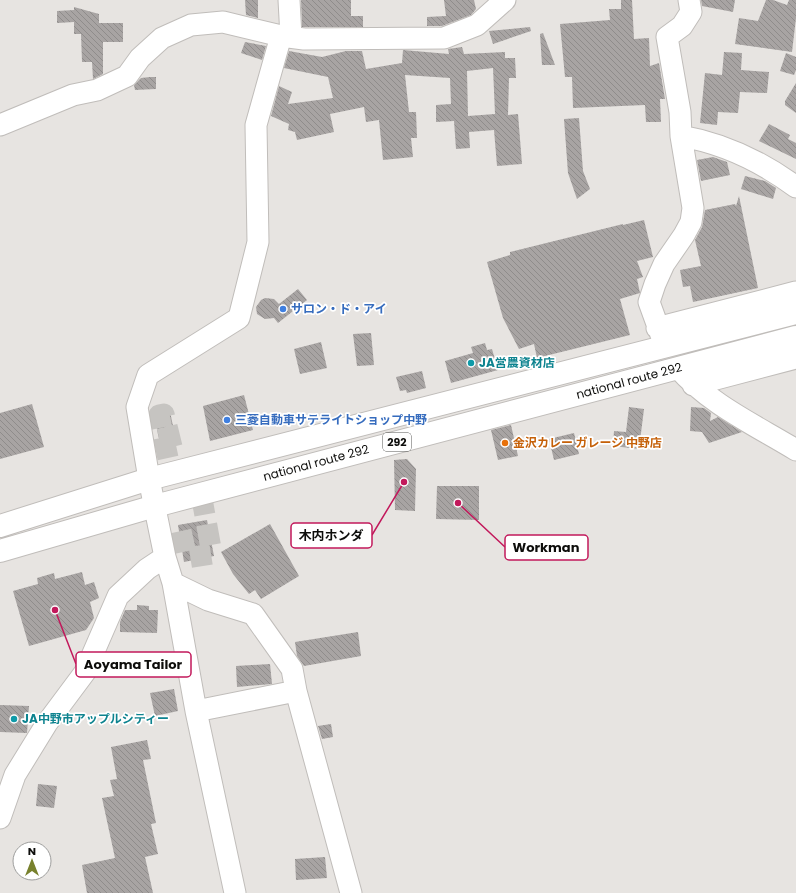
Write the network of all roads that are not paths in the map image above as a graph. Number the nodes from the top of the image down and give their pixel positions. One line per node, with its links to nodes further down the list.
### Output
1 (289, 0): 4 (street)
2 (505, 0): 4 (street)
3 (689, 0): 6 (street)
4 (286, 36): 5 (street); 16 (street)
5 (0, 125)
6 (681, 136): 7 (street); 10 (street)
7 (796, 187)
8 (796, 292): 10 (street)
9 (796, 314): 10 (highway, national route 292 / 292)
10 (661, 337): 16 (highway, national route 292 / 292)
11 (796, 337): 13 (highway, national route 292 / 292)
12 (796, 358): 14 (street)
13 (678, 368): 14 (street); 17 (highway, national route 292 / 292)
14 (693, 386): 15 (street)
15 (796, 450)
16 (149, 479): 17 (street); 18 (highway, national route 292 / 292)
17 (155, 506): 19 (highway, national route 292 / 292); 20 (street)
18 (0, 526)
19 (0, 551)
20 (165, 557): 21 (street); 24 (street)
21 (173, 583): 22 (street); 23 (street)
22 (296, 691): 23 (street); 26 (street)
23 (196, 711): 25 (street)
24 (0, 818)
25 (235, 893)
26 (351, 893)

